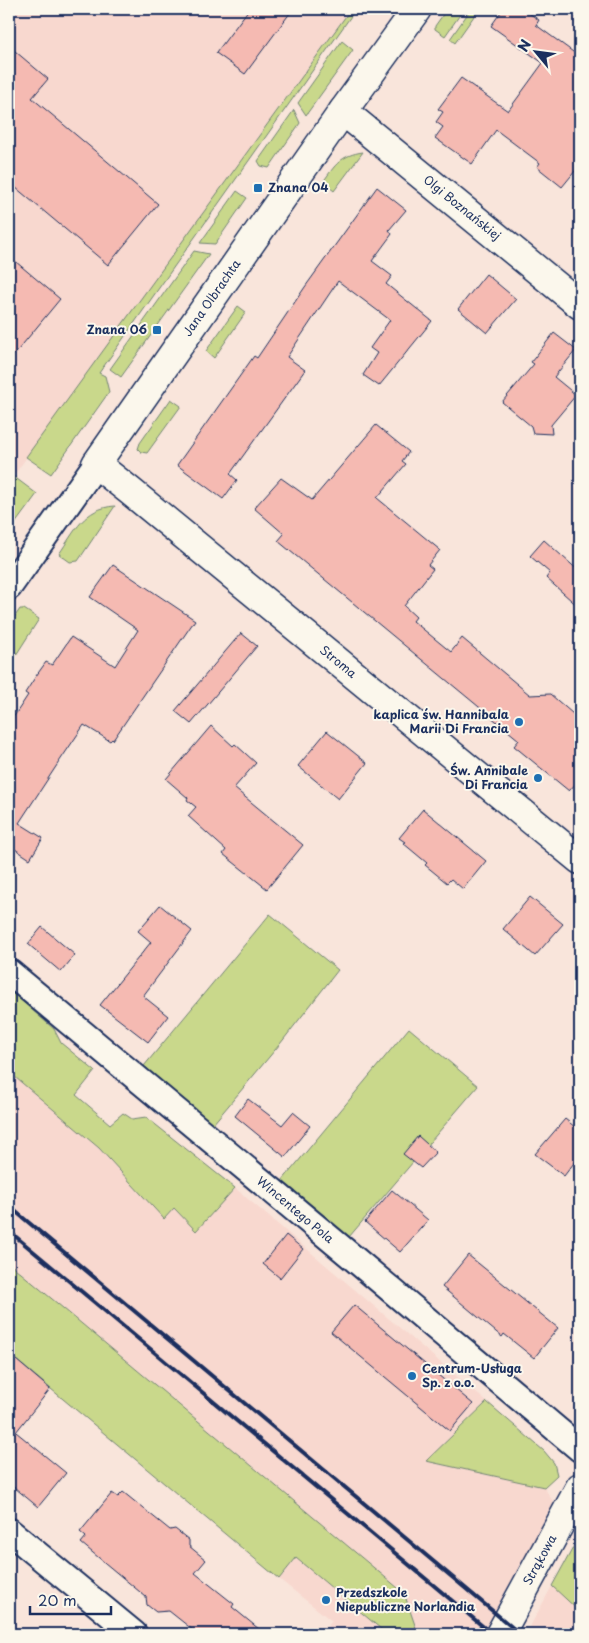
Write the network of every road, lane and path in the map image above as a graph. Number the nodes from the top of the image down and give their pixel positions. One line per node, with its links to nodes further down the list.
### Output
1 (417, 9): 2 (street, Jana Olbrachta)
2 (343, 111): 3 (street, Olgi Boznańskiej); 4 (street, Jana Olbrachta)
3 (580, 305)
4 (96, 464): 5 (street, Jana Olbrachta); 6 (street, Stroma)
5 (9, 587)
6 (580, 860)
7 (9, 972): 8 (street, Wincentego Pola)
8 (580, 1449)
9 (580, 1487): 12 (street, Strąkowa)
10 (9, 1531): 11 (street)
11 (134, 1634)
12 (500, 1634)

